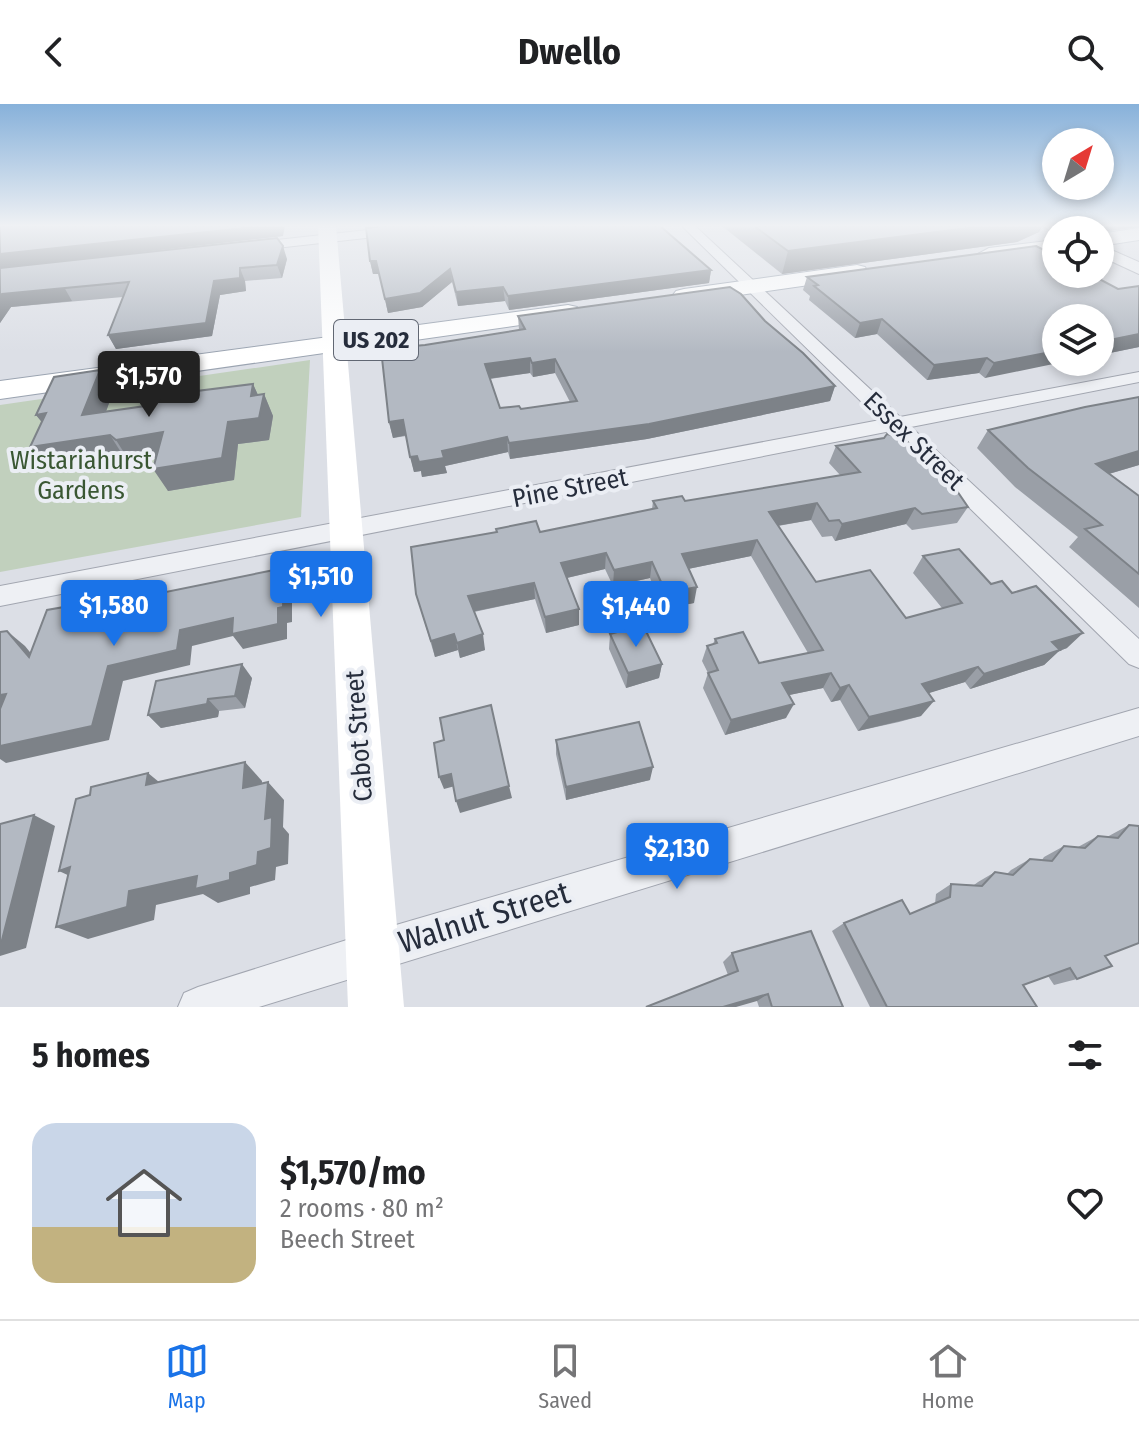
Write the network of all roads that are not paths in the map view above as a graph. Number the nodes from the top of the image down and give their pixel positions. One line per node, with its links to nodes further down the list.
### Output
1 (330, 268): 7 (main road, Cabot Street)
2 (732, 268): 4 (street, Essex Street)
3 (872, 270): 4 (main road)
4 (752, 287): 5 (main road); 10 (street, Essex Street)
5 (662, 299)
6 (587, 310): 7 (main road, US 202)
7 (336, 345): 9 (main road, US 202); 11 (main road, Cabot Street)
8 (1139, 377): 10 (street, Pine Street)
9 (0, 390)
10 (899, 426): 11 (street, Pine Street); 13 (street, Essex Street)
11 (346, 530): 12 (street, Pine Street); 15 (main road, Cabot Street)
12 (0, 596)
13 (1139, 656)
14 (1139, 722): 15 (street, Walnut Street)
15 (372, 951): 16 (street, Walnut Street); 17 (main road, Cabot Street)
16 (198, 1007)
17 (376, 1007)

